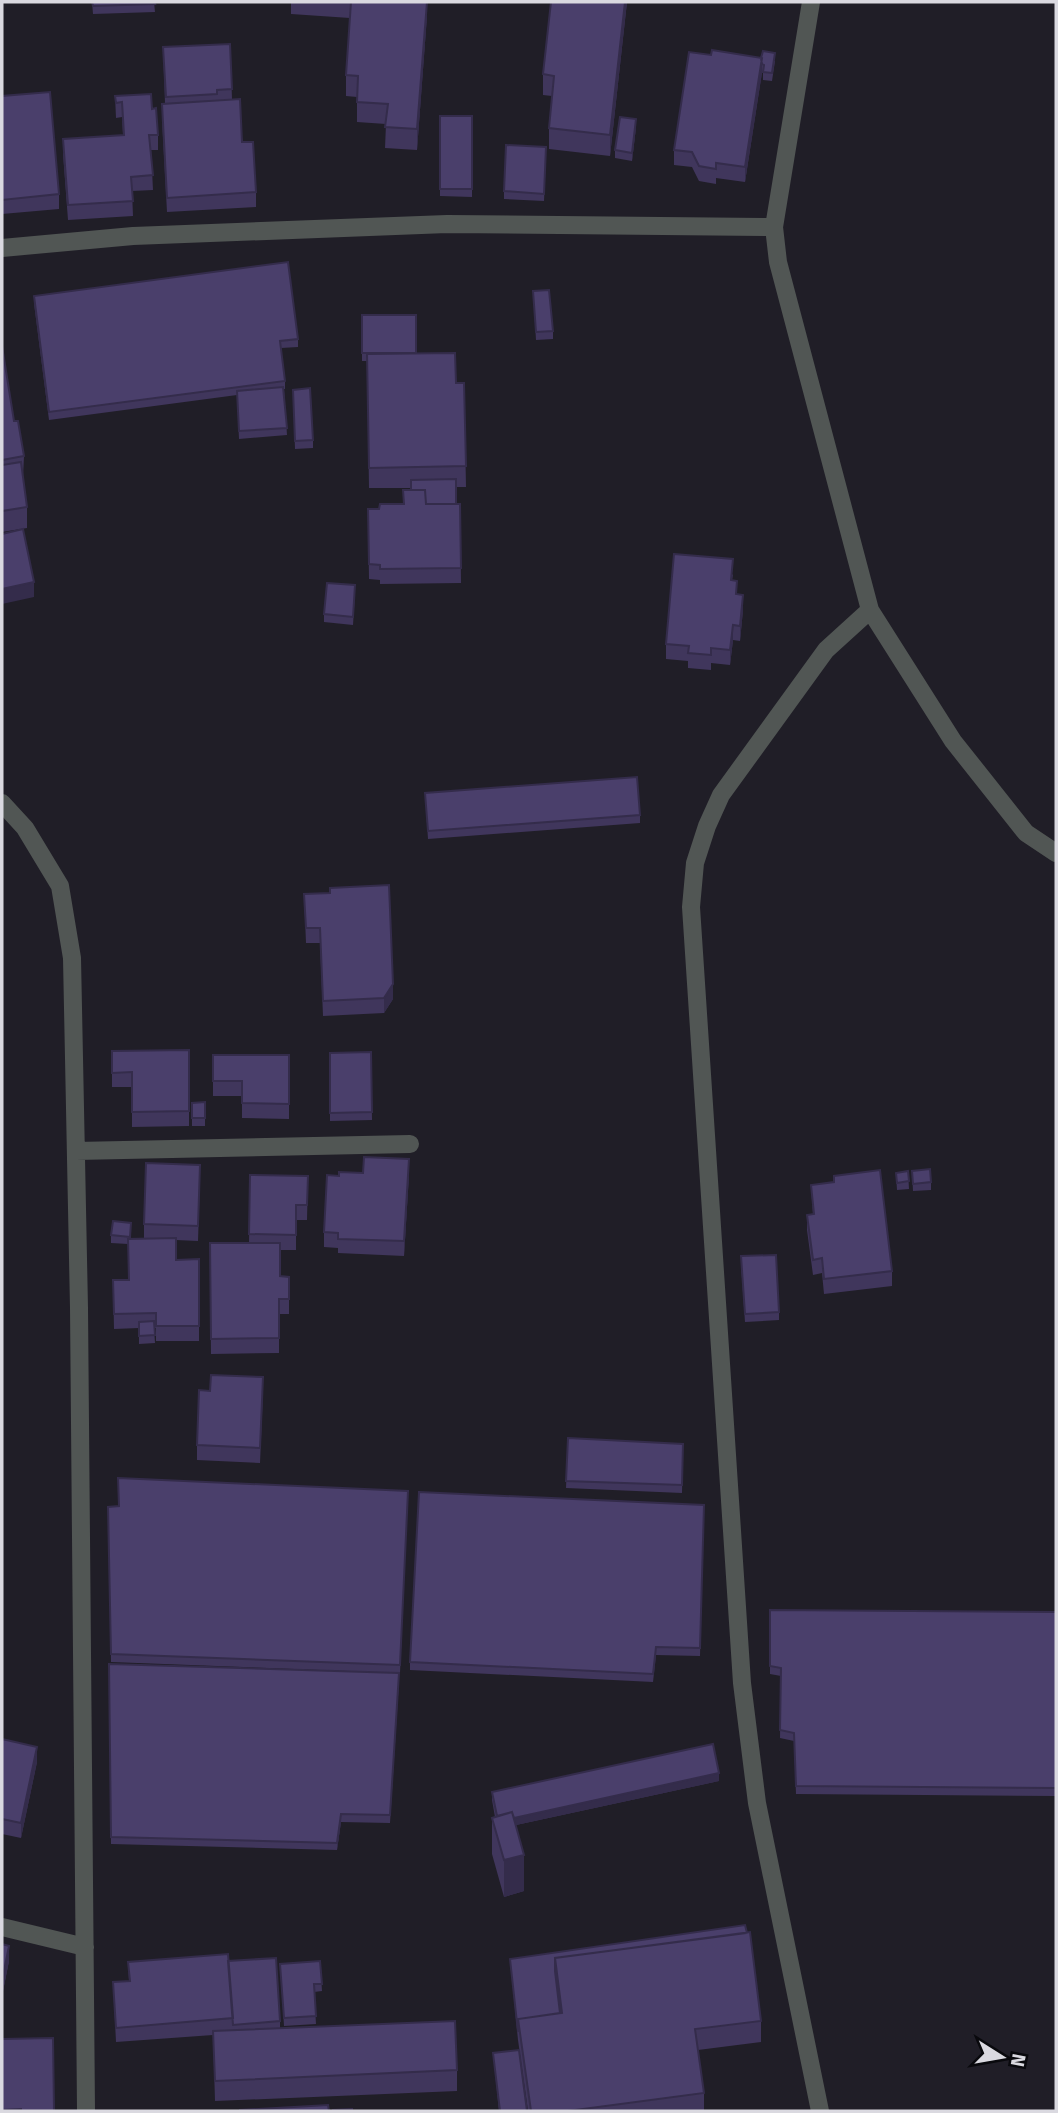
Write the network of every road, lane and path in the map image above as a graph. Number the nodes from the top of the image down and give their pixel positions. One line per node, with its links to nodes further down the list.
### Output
1 (811, 2): 2 (street)
2 (774, 227): 3 (street); 4 (street)
3 (2, 248)
4 (870, 610): 6 (street); 12 (street)
5 (2, 803): 8 (street)
6 (1056, 853)
7 (410, 1144): 8 (street)
8 (76, 1151): 10 (street)
9 (2, 1927): 10 (street)
10 (85, 1947): 11 (street)
11 (86, 2111)
12 (820, 2111)

